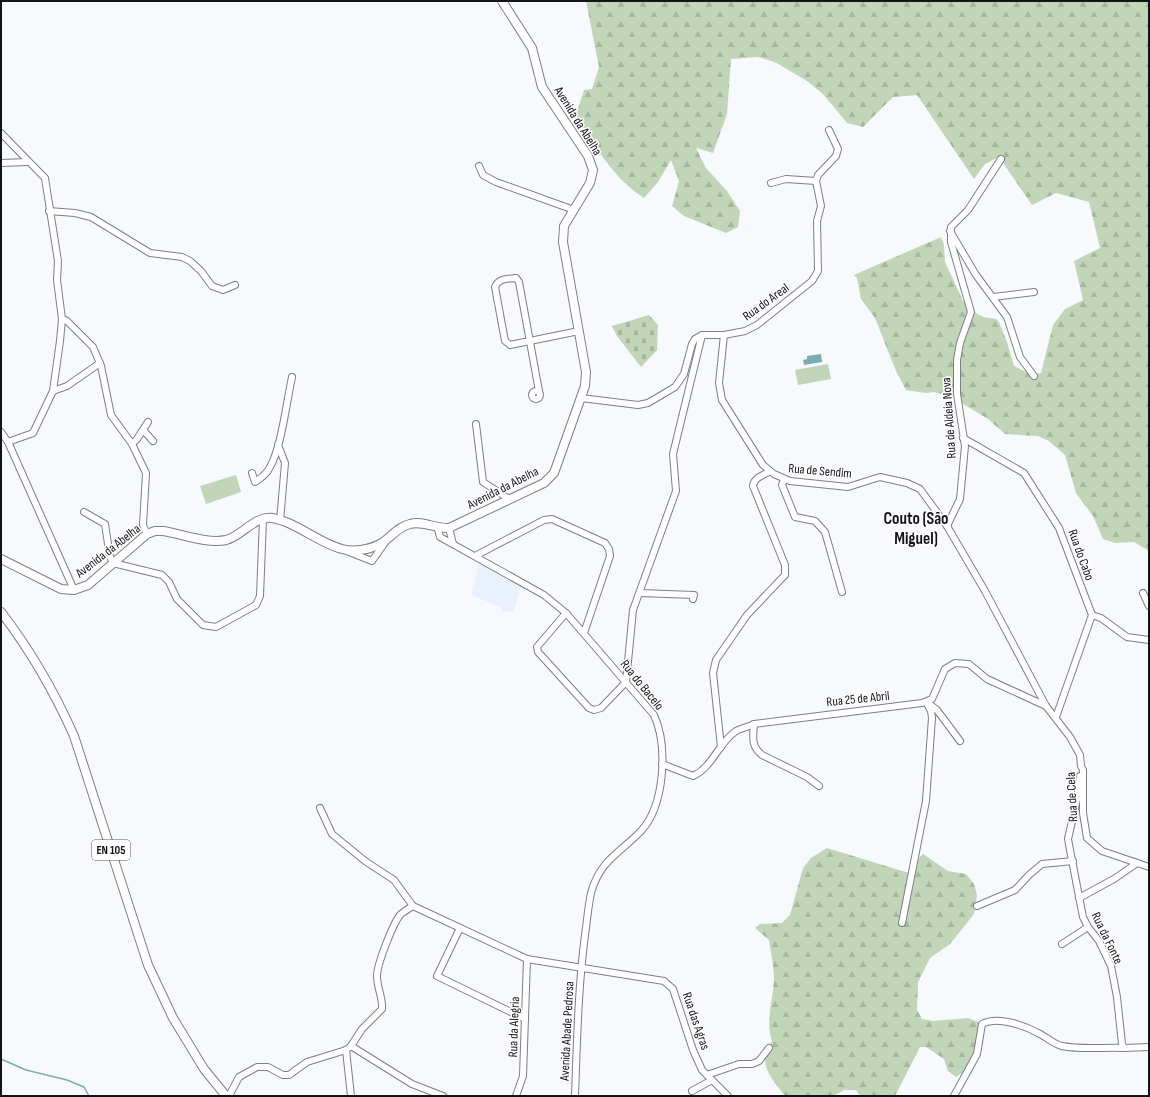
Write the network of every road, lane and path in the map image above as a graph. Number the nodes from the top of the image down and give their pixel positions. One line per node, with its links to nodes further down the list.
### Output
1 (502, 1): 10 (main road, Avenida da Abelha)
2 (829, 130): 8 (street)
3 (1, 133): 5 (street)
4 (1001, 159): 12 (street)
5 (28, 162): 6 (street); 11 (street)
6 (1, 163)
7 (479, 166): 10 (street)
8 (816, 181): 9 (street); 19 (street, Rua do Areal)
9 (771, 184)
10 (574, 210): 17 (main road, Avenida da Abelha)
11 (49, 211): 13 (street); 16 (street)
12 (950, 231): 15 (street); 31 (street, Rua de Aldeia Nova)
13 (235, 285)
14 (1034, 292): 15 (street)
15 (993, 297): 22 (street)
16 (62, 319): 21 (street); 25 (street)
17 (579, 331): 20 (street); 26 (main road, Avenida da Abelha)
18 (702, 335): 19 (street, Rua do Areal); 26 (street); 55 (street)
19 (724, 335): 36 (street, Rua de Sendim)
20 (530, 341): 20 (street); 24 (street)
21 (100, 364): 25 (street); 34 (street)
22 (1034, 376)
23 (292, 377): 35 (street)
24 (538, 391)
25 (53, 392): 33 (street)
26 (581, 398): 39 (main road, Avenida da Abelha)
27 (148, 422): 29 (street)
28 (476, 424): 39 (street)
29 (143, 430): 32 (street); 34 (street)
30 (1, 432): 33 (street)
31 (963, 438): 43 (street, Rua de Aldeia Nova); 61 (street, Rua do Cabo)
32 (153, 441)
33 (8, 442): 53 (street)
34 (132, 444): 46 (street)
35 (278, 446): 37 (street); 42 (street)
36 (770, 471): 38 (street, Rua de Sendim); 70 (street)
37 (252, 473)
38 (784, 479): 43 (street, Rua de Sendim); 54 (street)
39 (509, 499): 44 (main road, Avenida da Abelha)
40 (84, 512): 52 (street)
41 (263, 519): 42 (main road, Avenida da Abelha); 46 (main road, Avenida da Abelha); 52 (street)
42 (280, 521): 49 (main road, Avenida da Abelha)
43 (947, 526): 66 (street, Rua de Sendim)
44 (449, 528): 45 (main road, Avenida da Abelha); 48 (street)
45 (438, 529): 47 (main road, Avenida da Abelha); 48 (street, Rua do Bacelo)
46 (147, 534): 52 (main road, Avenida da Abelha)
47 (389, 536): 49 (main road, Avenida da Abelha); 49 (street)
48 (453, 544): 50 (street, Rua do Bacelo)
49 (342, 549)
50 (475, 556): 60 (street, Rua do Bacelo); 62 (street)
51 (1, 559): 53 (main road, Avenida da Abelha)
52 (114, 563): 53 (main road, Avenida da Abelha)
53 (74, 590)
54 (842, 592)
55 (640, 593): 57 (street); 64 (street)
56 (1143, 593): 58 (street)
57 (693, 599)
58 (1149, 606)
59 (1, 612): 95 (main road, EN 105)
60 (566, 613): 62 (street, Rua do Bacelo); 64 (street)
61 (1092, 616): 63 (street); 67 (street)
62 (584, 633): 64 (street, Rua do Bacelo)
63 (1149, 640)
64 (626, 682): 71 (street, Rua do Bacelo)
65 (926, 702): 66 (street); 68 (street, Rua 25 de Abril); 69 (street); 81 (street)
66 (1046, 706): 67 (street, Rua de Sendim)
67 (1056, 717): 72 (street, Rua de Cela)
68 (754, 724): 70 (street, Rua 25 de Abril); 73 (street)
69 (960, 741)
70 (721, 746): 71 (street, Rua 25 de Abril)
71 (662, 764): 86 (street, Rua do Bacelo)
72 (1081, 766): 75 (street, Rua da Fonte); 76 (street, Rua de Cela)
73 (819, 786)
74 (320, 808): 79 (street)
75 (1073, 861): 78 (street, Rua da Fonte); 80 (street)
76 (1137, 863): 77 (street, Rua de Cela); 78 (street)
77 (1149, 867)
78 (1079, 898): 82 (street, Rua da Fonte)
79 (413, 906): 83 (street, Rua das Agras); 89 (street)
80 (977, 906)
81 (902, 923)
82 (1088, 927): 84 (street); 91 (street, Rua da Fonte)
83 (460, 928): 85 (street, Rua das Agras); 87 (street)
84 (1062, 944)
85 (527, 959): 86 (street, Rua das Agras); 87 (street, Rua da Alegria)
86 (581, 967): 92 (street, Rua das Agras); 99 (street, Avenida Abade Pedrosa)
87 (525, 1019): 98 (street, Rua da Alegria)
88 (1149, 1047): 91 (street)
89 (348, 1048): 95 (street); 96 (street); 97 (street)
90 (769, 1048): 92 (street)
91 (1124, 1048): 101 (street)
92 (706, 1075): 93 (street, Rua das Agras)
93 (712, 1080): 94 (street); 100 (street, Rua das Agras)
94 (692, 1091)
95 (224, 1094)
96 (351, 1096)
97 (443, 1096)
98 (516, 1096)
99 (575, 1096)
100 (728, 1096)
101 (954, 1096)

